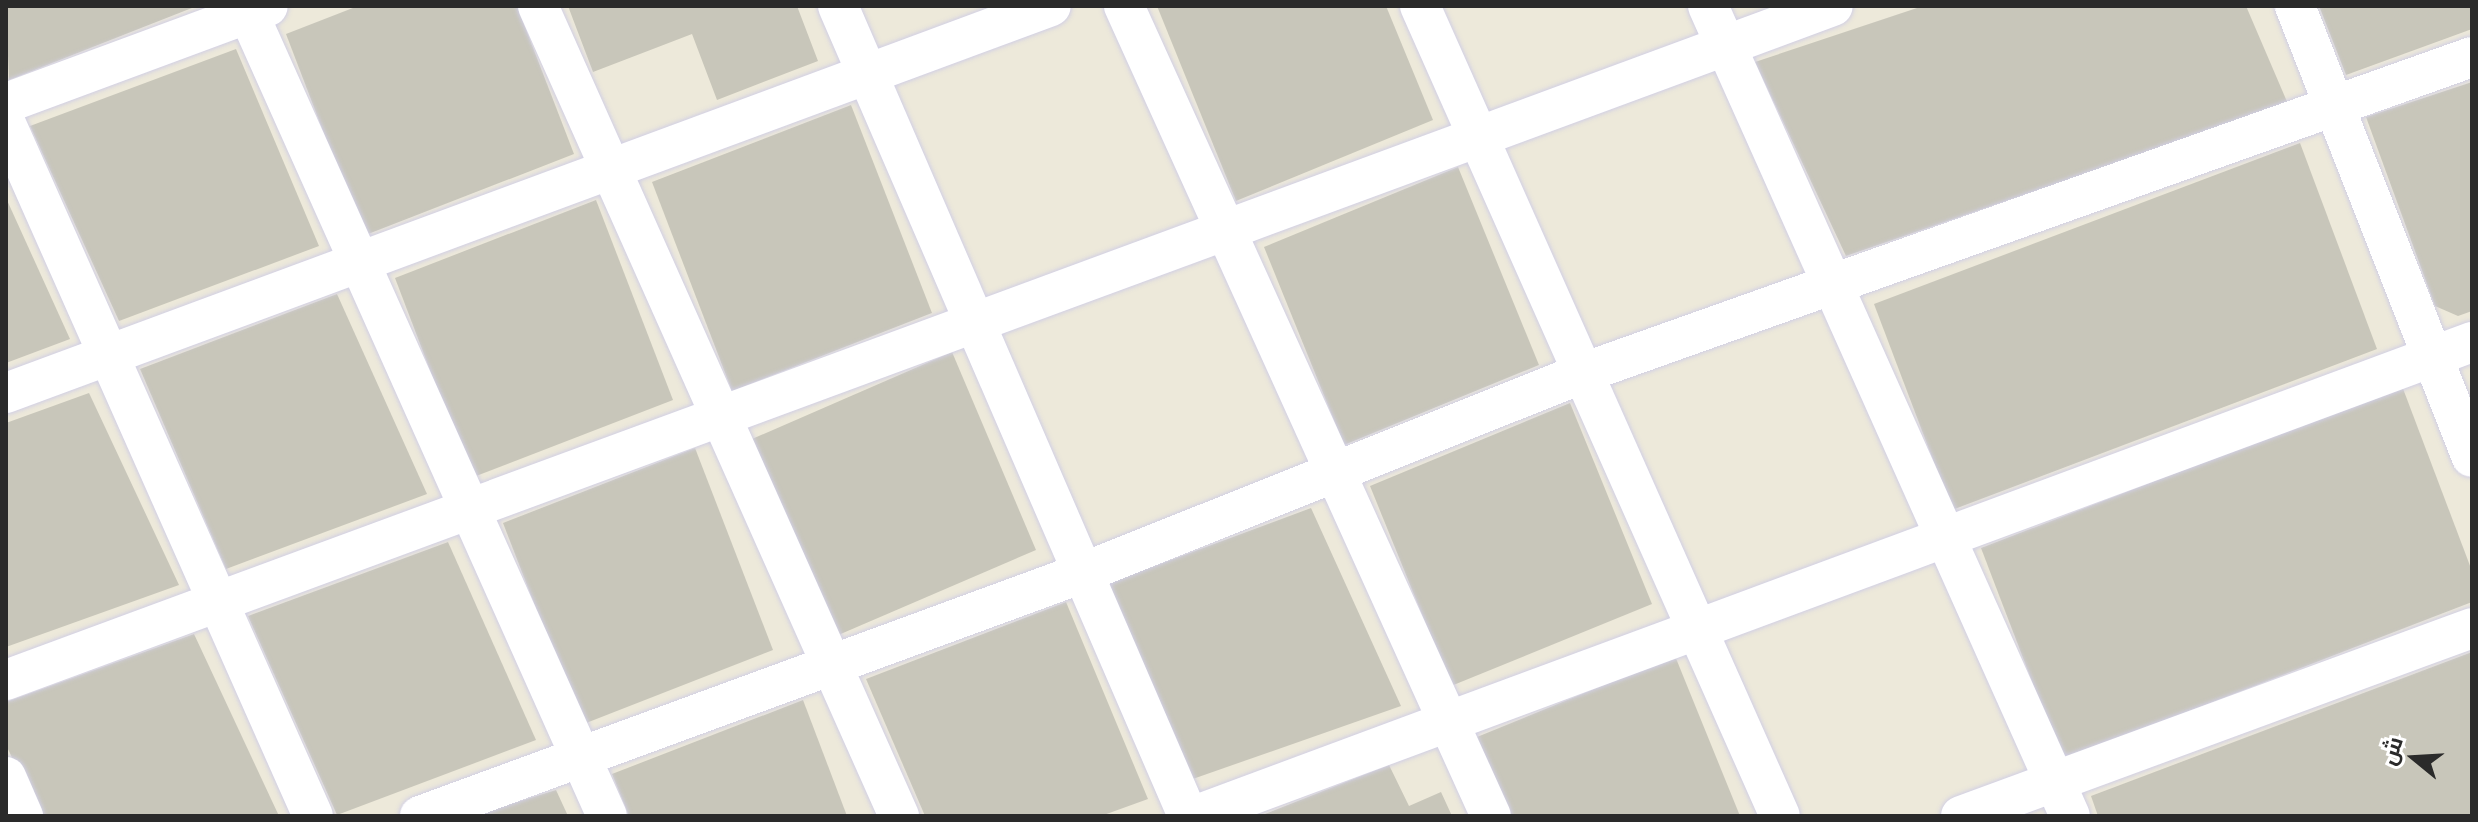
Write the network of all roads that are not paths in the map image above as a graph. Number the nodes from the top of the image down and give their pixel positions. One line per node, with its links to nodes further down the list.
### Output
1 (538, 6): 17 (street)
2 (838, 6): 12 (street)
3 (1051, 6): 12 (street)
4 (1124, 6): 18 (street)
5 (1420, 6): 16 (street)
6 (1708, 6): 10 (street)
7 (1833, 6): 10 (street)
8 (2295, 6): 14 (street)
9 (254, 8): 13 (street); 19 (street)
10 (1726, 45): 16 (street); 20 (street)
11 (2472, 57): 14 (street)
12 (869, 75): 17 (street); 21 (street)
13 (6, 103)
14 (2335, 108): 20 (street); 24 (street)
15 (6, 124): 23 (street)
16 (1477, 138): 18 (street); 25 (street)
17 (611, 170): 19 (street); 27 (street)
18 (1226, 230): 21 (street); 29 (street)
19 (360, 263): 23 (street); 30 (street)
20 (1835, 287): 25 (street); 31 (street)
21 (979, 321): 27 (street); 32 (street)
22 (2472, 342): 24 (street)
23 (107, 356): 26 (street); 33 (street)
24 (2433, 357): 28 (street); 31 (street)
25 (1583, 373): 29 (street); 35 (street)
26 (6, 393)
27 (721, 417): 30 (street); 36 (street)
28 (2472, 457)
29 (1336, 472): 32 (street); 38 (street)
30 (471, 509): 33 (street); 39 (street)
31 (1947, 537): 35 (street); 41 (street)
32 (1085, 572): 36 (street); 47 (street)
33 (215, 603): 37 (street); 43 (street)
34 (2472, 628): 41 (street)
35 (1697, 629): 38 (street); 49 (street)
36 (831, 664): 39 (street); 46 (street)
37 (6, 680)
38 (1450, 721): 47 (street); 48 (street)
39 (580, 754): 44 (street); 45 (street)
40 (6, 777): 42 (street)
41 (2062, 799): 50 (street)
42 (23, 816)
43 (313, 816)
44 (420, 816)
45 (607, 816)
46 (899, 816)
47 (1191, 816)
48 (1491, 816)
49 (1780, 816)
50 (1961, 816)

